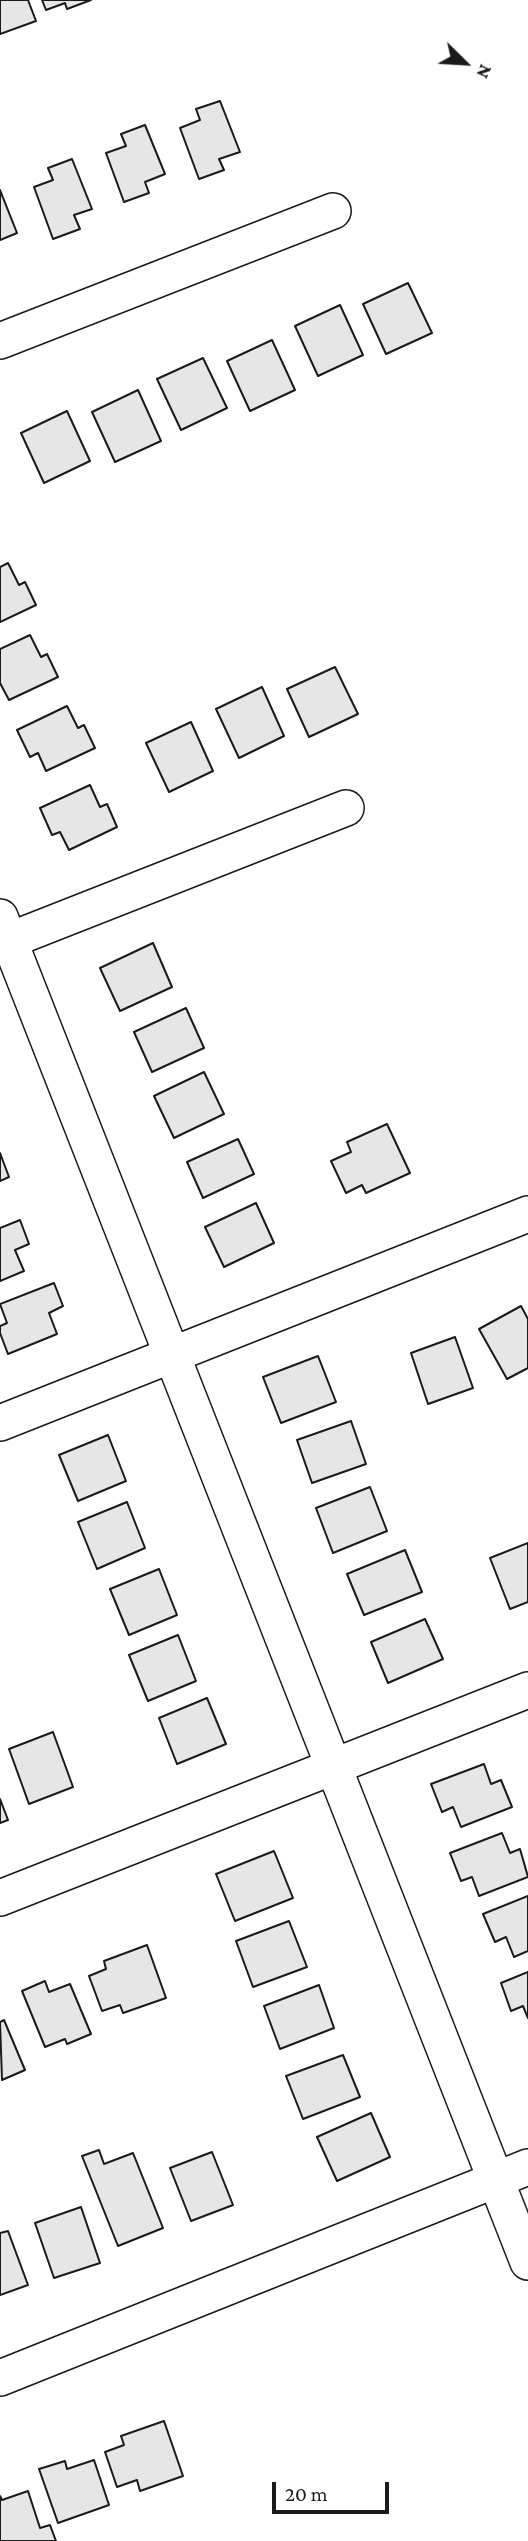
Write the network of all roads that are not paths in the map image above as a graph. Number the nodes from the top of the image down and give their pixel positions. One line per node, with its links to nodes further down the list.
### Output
1 (333, 211): 2 (street)
2 (0, 341)
3 (346, 808): 4 (street)
4 (3, 933): 6 (street)
5 (528, 1214): 6 (street)
6 (174, 1354): 7 (street); 9 (street)
7 (0, 1423)
8 (528, 1690): 9 (street)
9 (334, 1766): 10 (street); 12 (street)
10 (0, 1898)
11 (528, 2167): 12 (street)
12 (496, 2180): 13 (street); 14 (street)
13 (528, 2262)
14 (0, 2378)

